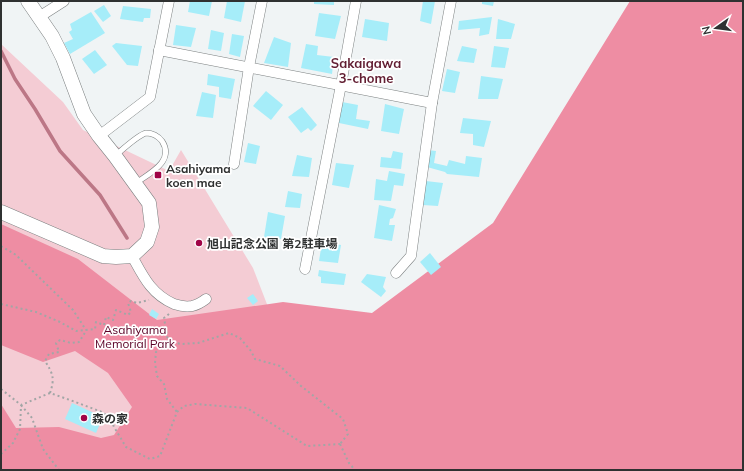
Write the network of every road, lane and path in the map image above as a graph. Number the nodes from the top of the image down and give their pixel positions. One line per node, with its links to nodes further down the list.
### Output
1 (28, 1): 7 (street)
2 (64, 1): 7 (street)
3 (169, 1): 8 (street)
4 (262, 1): 9 (street)
5 (356, 1): 10 (street)
6 (451, 1): 11 (street)
7 (39, 18): 12 (street)
8 (159, 50): 9 (street); 12 (street)
9 (249, 67): 10 (street); 14 (street)
10 (341, 85): 11 (street); 19 (street)
11 (432, 103): 20 (street)
12 (99, 136): 13 (street)
13 (115, 156): 15 (street); 15 (lane)
14 (234, 164)
15 (134, 184): 18 (street)
16 (1, 212): 18 (street)
17 (1, 246): 25 (path)
18 (132, 256): 21 (street)
19 (305, 269)
20 (396, 273)
21 (206, 299)
22 (149, 300): 25 (path)
23 (1, 304): 25 (path)
24 (169, 308): 26 (path)
25 (86, 331): 28 (path)
26 (168, 341): 30 (path); 31 (path)
27 (1, 389): 29 (path)
28 (50, 393): 29 (path); 30 (path)
29 (21, 406): 32 (path); 33 (path)
30 (177, 412): 31 (path)
31 (340, 444): 34 (path)
32 (1, 454)
33 (59, 470)
34 (355, 470)

